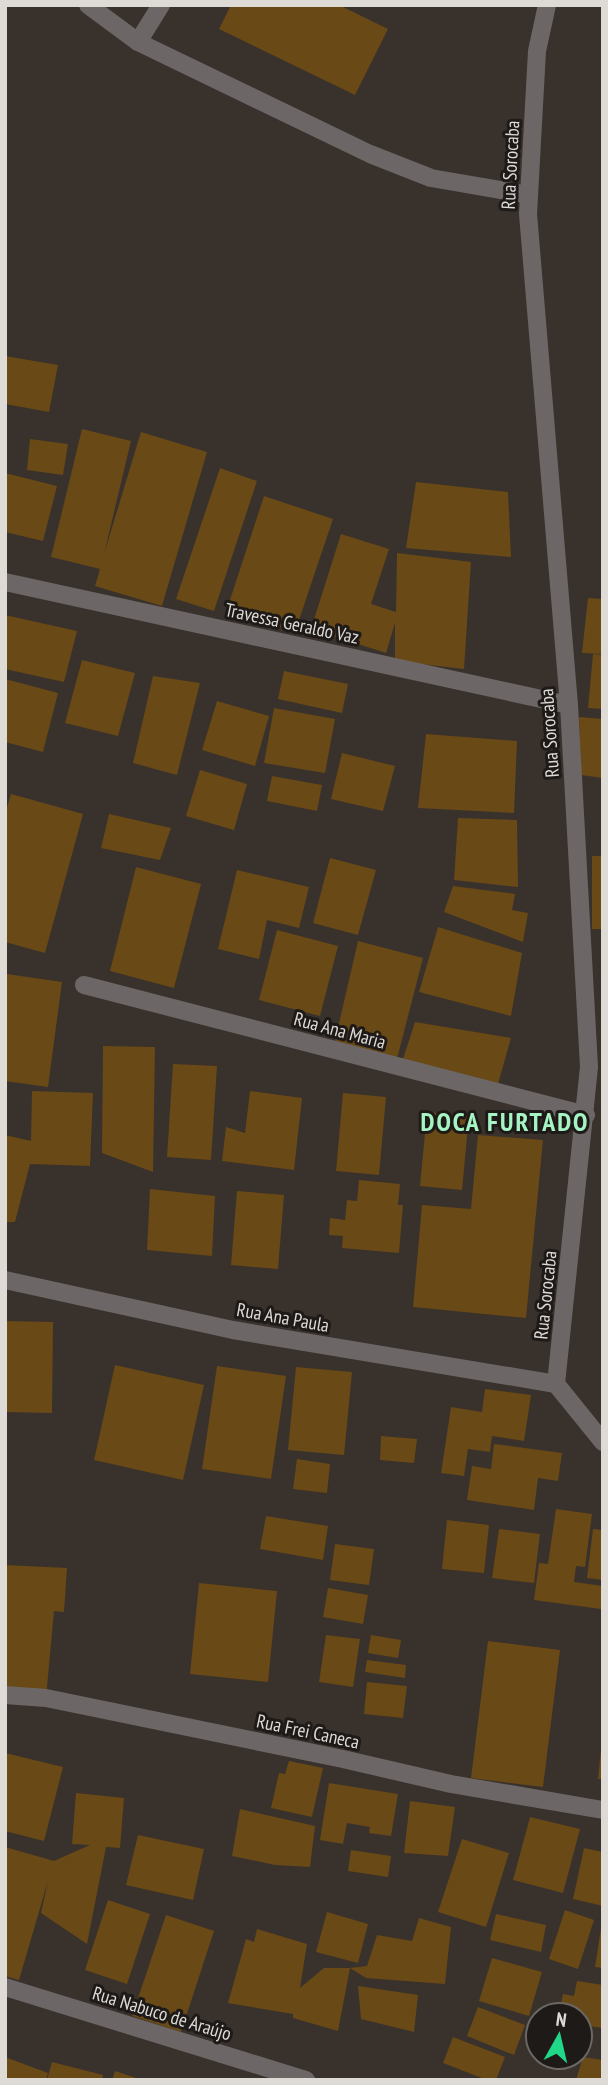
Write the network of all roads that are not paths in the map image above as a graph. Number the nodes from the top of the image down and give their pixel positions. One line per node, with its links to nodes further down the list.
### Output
1 (88, 5): 4 (street)
2 (161, 5): 4 (street)
3 (547, 5): 5 (street, Rua Sorocaba)
4 (138, 42): 5 (street)
5 (529, 195): 7 (street, Rua Sorocaba)
6 (5, 582): 7 (street, Travessa Geraldo Vaz)
7 (569, 705): 9 (street, Rua Sorocaba)
8 (84, 985): 10 (street, Rua Ana Maria)
9 (596, 1068): 10 (street, Rua Sorocaba)
10 (586, 1115): 12 (street, Rua Sorocaba)
11 (5, 1279): 12 (street, Rua Ana Paula)
12 (556, 1384): 13 (street)
13 (603, 1442)
14 (5, 1695): 15 (street, Rua Frei Caneca)
15 (603, 1810)
16 (5, 1987): 17 (street, Rua Nabuco de Araújo)
17 (306, 2080)

